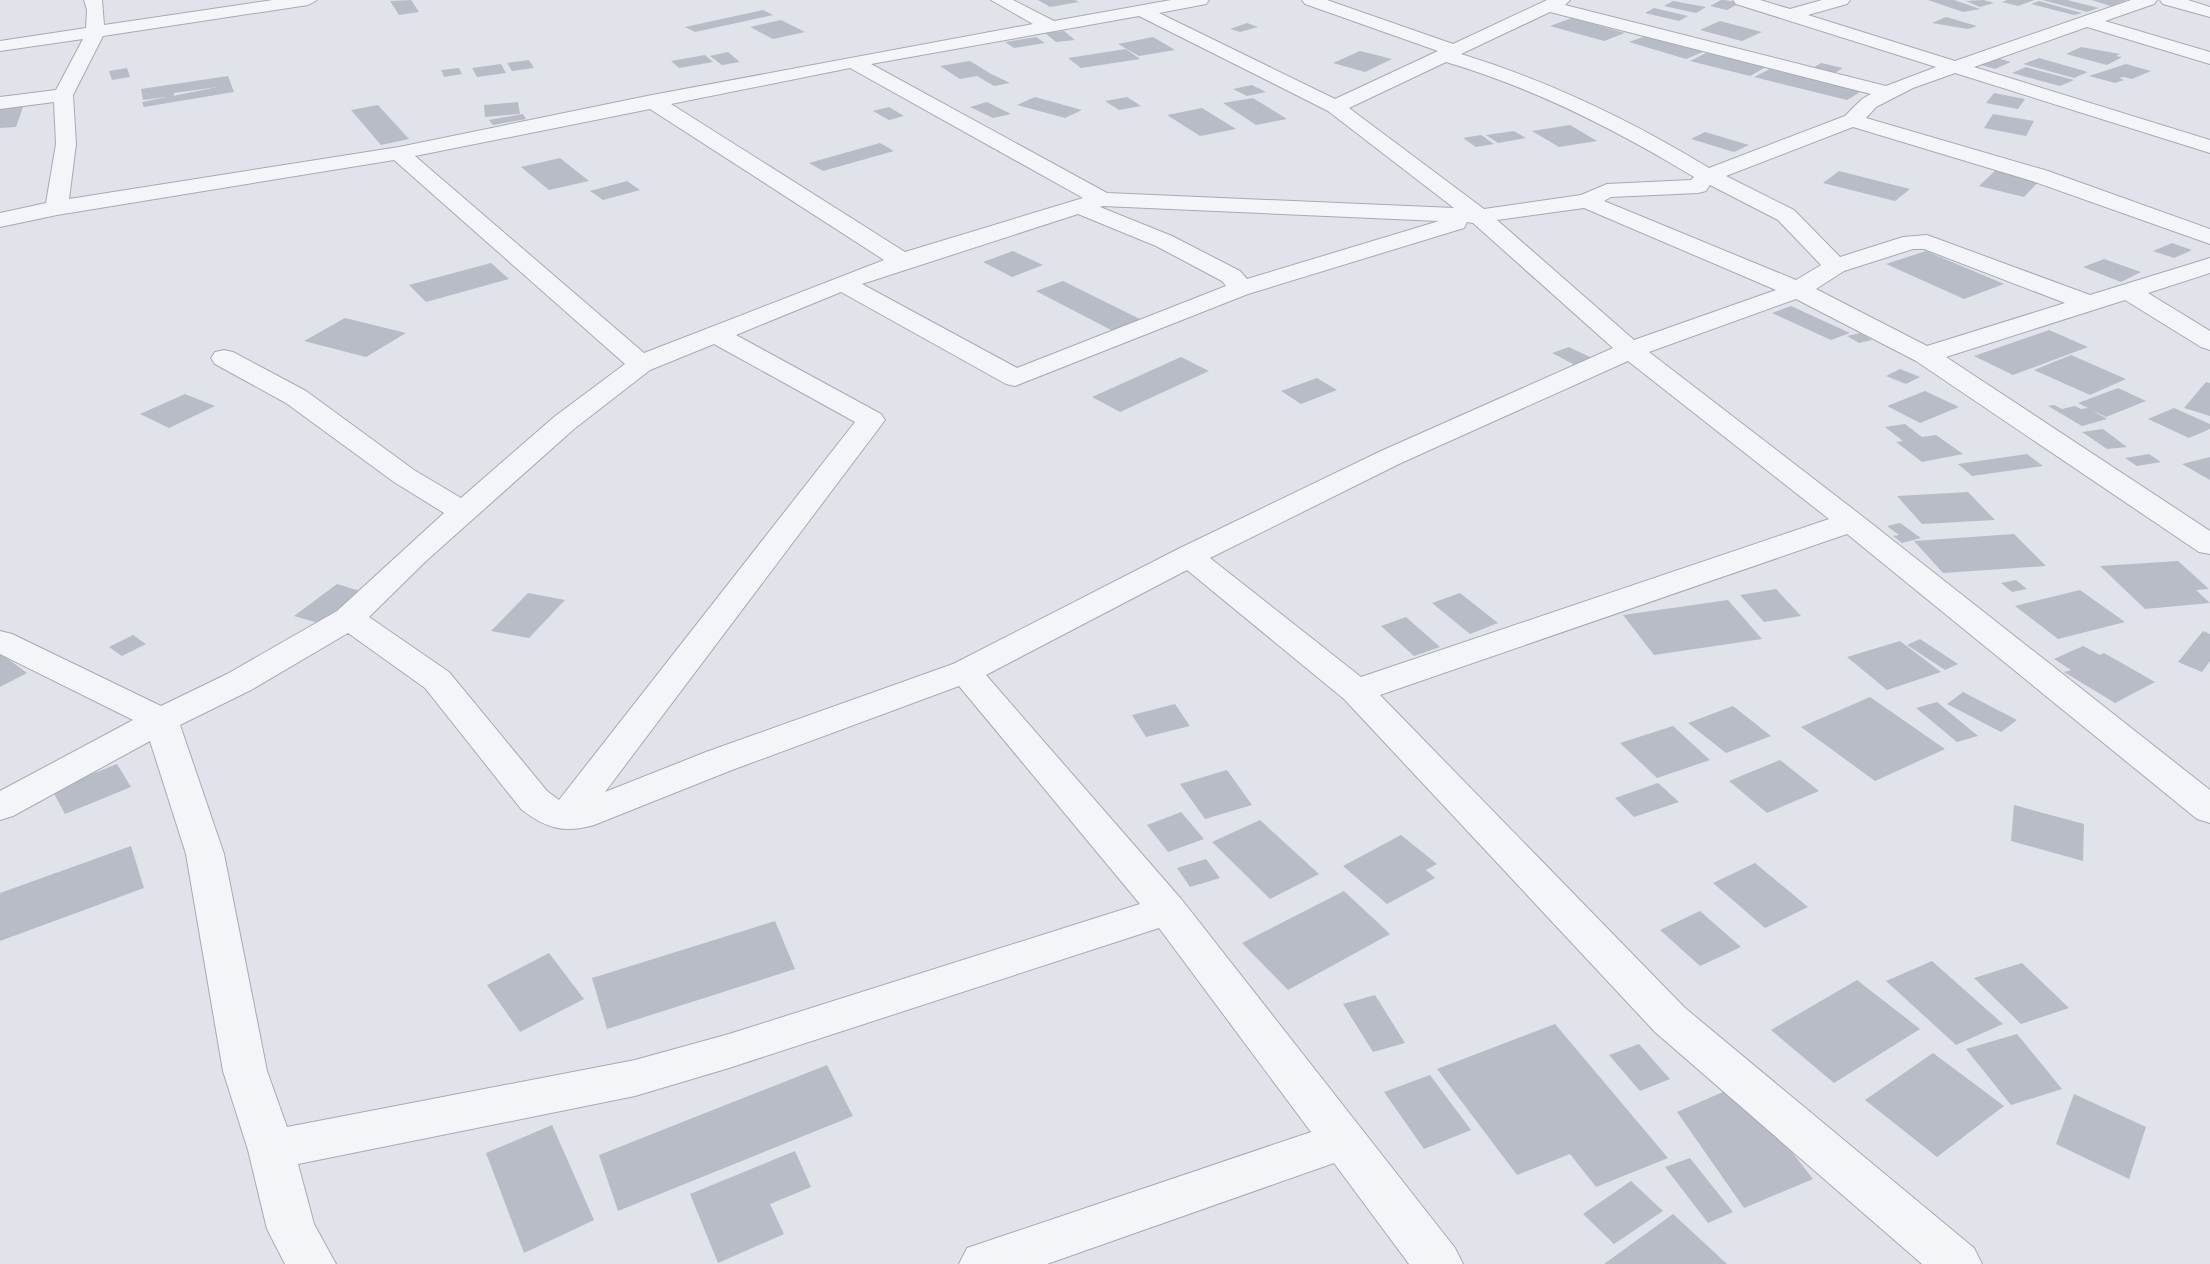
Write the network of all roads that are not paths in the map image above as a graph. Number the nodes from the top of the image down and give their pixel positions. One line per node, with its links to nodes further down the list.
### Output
1 (93, 0): 16 (street)
2 (308, 0): 16 (street)
3 (1000, 0): 15 (street)
4 (1200, 0): 11 (street)
5 (1311, 0): 18 (street)
6 (1742, 0): 13 (street)
7 (1841, 0): 13 (street)
8 (2148, 0): 14 (street)
9 (2169, 0): 12 (street)
10 (1555, 3): 18 (street); 22 (street)
11 (1142, 11): 15 (street); 26 (street)
12 (2210, 12)
13 (1789, 15): 21 (street)
14 (2086, 21): 19 (street); 21 (street)
15 (1050, 26): 20 (street)
16 (95, 34): 17 (street); 23 (street)
17 (0, 46)
18 (1448, 53): 26 (street); 30 (street)
19 (2210, 58)
20 (853, 62): 24 (street); 32 (street)
21 (1955, 67): 22 (street); 28 (street)
22 (1889, 93): 27 (street)
23 (63, 95): 25 (street); 33 (street)
24 (652, 101): 29 (street); 37 (street)
25 (0, 103)
26 (1335, 107): 34 (street)
27 (1852, 120): 30 (street); 36 (street)
28 (2210, 147)
29 (399, 153): 33 (street); 50 (street)
30 (1706, 174): 31 (street); 39 (street)
31 (1586, 201): 34 (street); 42 (street)
32 (1090, 202): 34 (street); 37 (street); 41 (street)
33 (57, 208): 35 (street)
34 (1479, 216): 41 (street); 47 (street)
35 (0, 220)
36 (2210, 237)
37 (902, 261): 40 (street)
38 (2210, 265): 43 (street)
39 (1836, 266): 42 (street); 44 (street)
40 (842, 283): 41 (street); 45 (street)
41 (1239, 289)
42 (1798, 290): 47 (street); 48 (street)
43 (2128, 291): 44 (street); 46 (street)
44 (2089, 303): 48 (street)
45 (718, 335): 50 (street); 62 (street)
46 (2210, 342)
47 (1630, 350): 52 (street); 54 (street)
48 (1925, 355): 53 (street)
49 (224, 358): 51 (street)
50 (641, 364): 51 (street)
51 (462, 511): 55 (street)
52 (1851, 522): 58 (street); 61 (street)
53 (2210, 545)
54 (1189, 556): 57 (street); 58 (street)
55 (349, 618): 59 (street); 62 (street)
56 (0, 641): 59 (street)
57 (965, 672): 62 (street); 63 (street)
58 (1356, 691): 69 (street)
59 (161, 720): 60 (street); 65 (street)
60 (0, 807)
61 (2210, 810)
62 (567, 816)
63 (1168, 910): 64 (street); 65 (street)
64 (1343, 1140): 67 (street); 68 (street)
65 (271, 1150): 66 (street)
66 (311, 1264)
67 (984, 1264)
68 (1438, 1264)
69 (1957, 1264)

